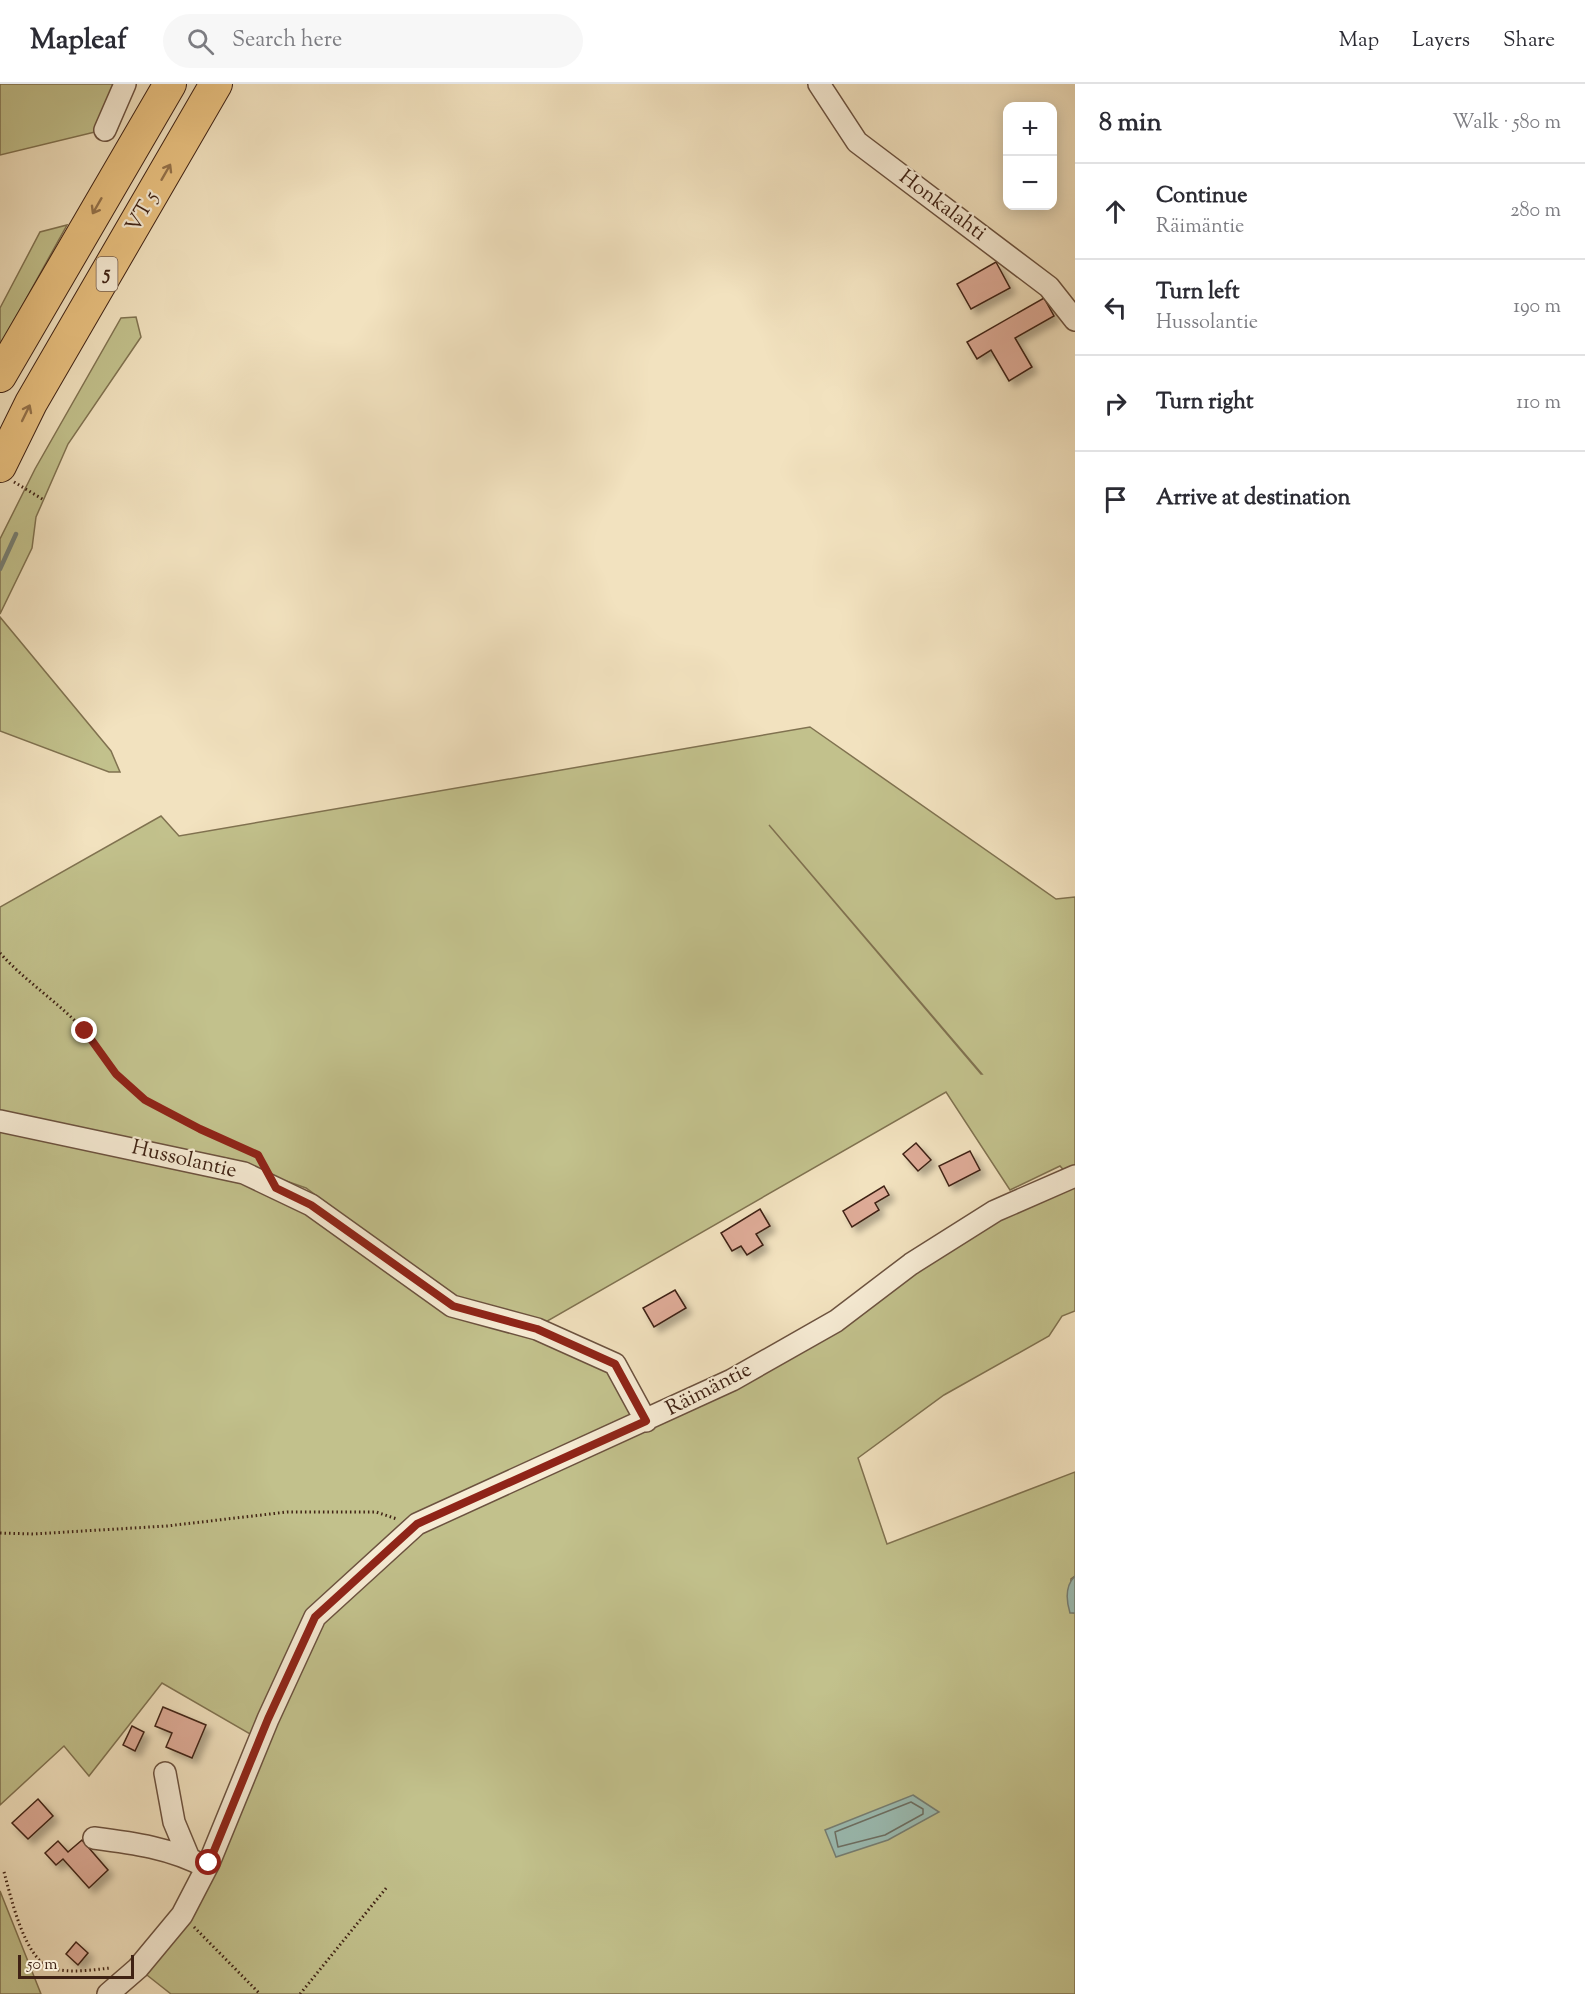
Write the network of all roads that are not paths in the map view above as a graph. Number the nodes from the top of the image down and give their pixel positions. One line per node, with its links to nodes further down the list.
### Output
1 (125, 84): 5 (street)
2 (170, 84): 7 (highway, VT 5 / 5, one-way to 7)
3 (216, 84): 8 (highway, VT 5 / 5, one-way to 3)
4 (819, 84): 6 (street, Honkalahti)
5 (105, 130)
6 (1075, 320)
7 (0, 376)
8 (5, 473)
9 (0, 1121): 11 (street, Hussolantie)
10 (1075, 1176): 11 (street, Räimäntie)
11 (646, 1421): 14 (street, Räimäntie)
12 (165, 1773): 14 (street)
13 (94, 1838): 14 (street)
14 (198, 1862): 15 (street, Räimäntie)
15 (108, 1994)

